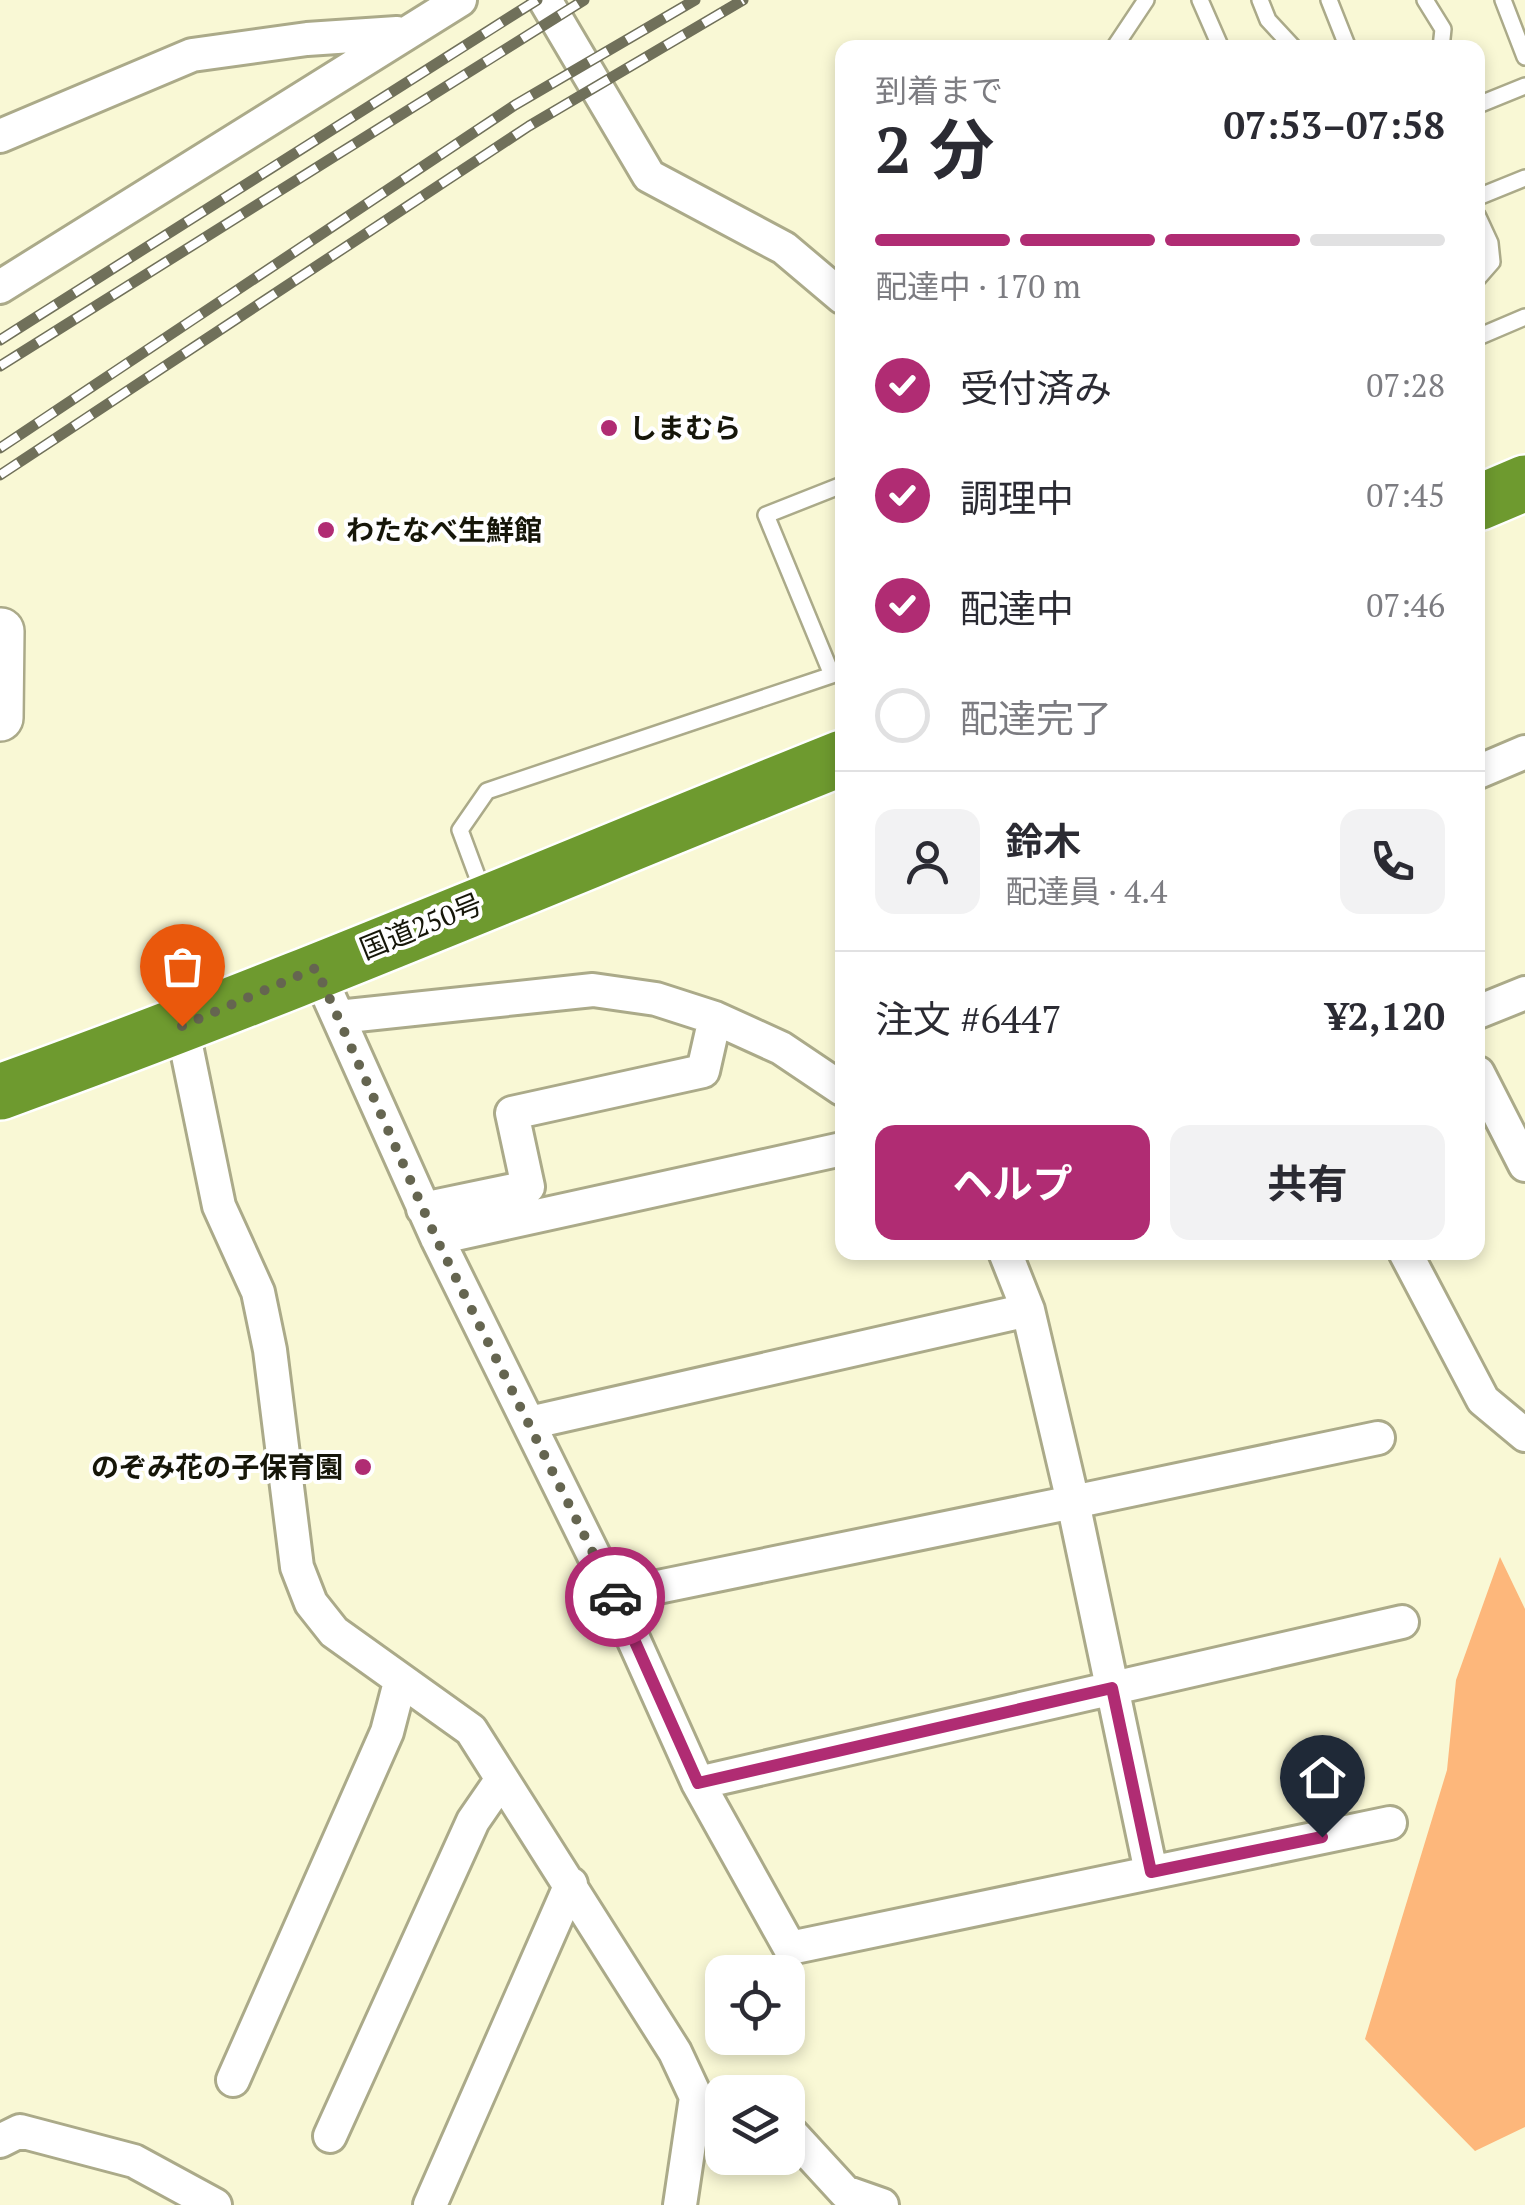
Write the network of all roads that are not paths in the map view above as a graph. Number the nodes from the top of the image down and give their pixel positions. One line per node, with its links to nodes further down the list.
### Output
1 (460, 0): 9 (street)
2 (545, 0): 24 (street)
3 (1146, 0): 10 (lane)
4 (1200, 0): 11 (lane)
5 (1260, 0): 12 (lane)
6 (1329, 0): 13 (lane)
7 (1425, 0): 14 (lane)
8 (1509, 2): 15 (lane)
9 (402, 33): 18 (street); 23 (street)
10 (1119, 40)
11 (1218, 40)
12 (1287, 40)
13 (1345, 40)
14 (1442, 40)
15 (1525, 58)
16 (1525, 86): 17 (lane)
17 (1485, 102)
18 (0, 136)
19 (1525, 179): 20 (lane)
20 (1485, 194)
21 (1485, 233): 22 (lane)
22 (1485, 270)
23 (0, 288)
24 (835, 291)
25 (1525, 317): 26 (lane)
26 (1485, 334)
27 (1525, 484): 29 (highway)
28 (835, 487): 35 (lane)
29 (1485, 500)
30 (0, 627): 31 (street)
31 (0, 718)
32 (1525, 752): 34 (street)
33 (835, 761): 35 (highway, 国道250号)
34 (1485, 769)
35 (486, 900): 36 (highway, 国道250号)
36 (316, 968): 39 (street); 41 (highway, 国道250号)
37 (1525, 992): 38 (street)
38 (1485, 1009)
39 (338, 1017): 40 (street); 47 (street)
40 (715, 1018): 42 (street); 47 (street)
41 (182, 1026): 44 (highway, 国道250号); 57 (street)
42 (835, 1083)
43 (1485, 1087): 46 (street)
44 (0, 1092)
45 (835, 1150): 47 (street)
46 (1525, 1164)
47 (430, 1224): 51 (street)
48 (1007, 1260): 50 (street)
49 (1409, 1260): 52 (street)
50 (1028, 1310): 51 (street); 54 (street)
51 (528, 1422): 55 (street)
52 (1525, 1435)
53 (1378, 1438): 54 (street)
54 (1073, 1502): 55 (street); 58 (street)
55 (614, 1596): 60 (street)
56 (1402, 1622): 58 (street)
57 (400, 1682): 59 (street); 64 (street)
58 (1112, 1688): 60 (street); 62 (street)
59 (502, 1779): 63 (street); 67 (street)
60 (698, 1783): 62 (street)
61 (1390, 1822): 62 (street)
62 (1151, 1872)
63 (571, 1884): 65 (street); 71 (street)
64 (233, 2080)
65 (705, 2093)
66 (705, 2114): 72 (street)
67 (330, 2136)
68 (0, 2141): 70 (street)
69 (805, 2148): 73 (street)
70 (215, 2205)
71 (430, 2205)
72 (680, 2205)
73 (882, 2205)

